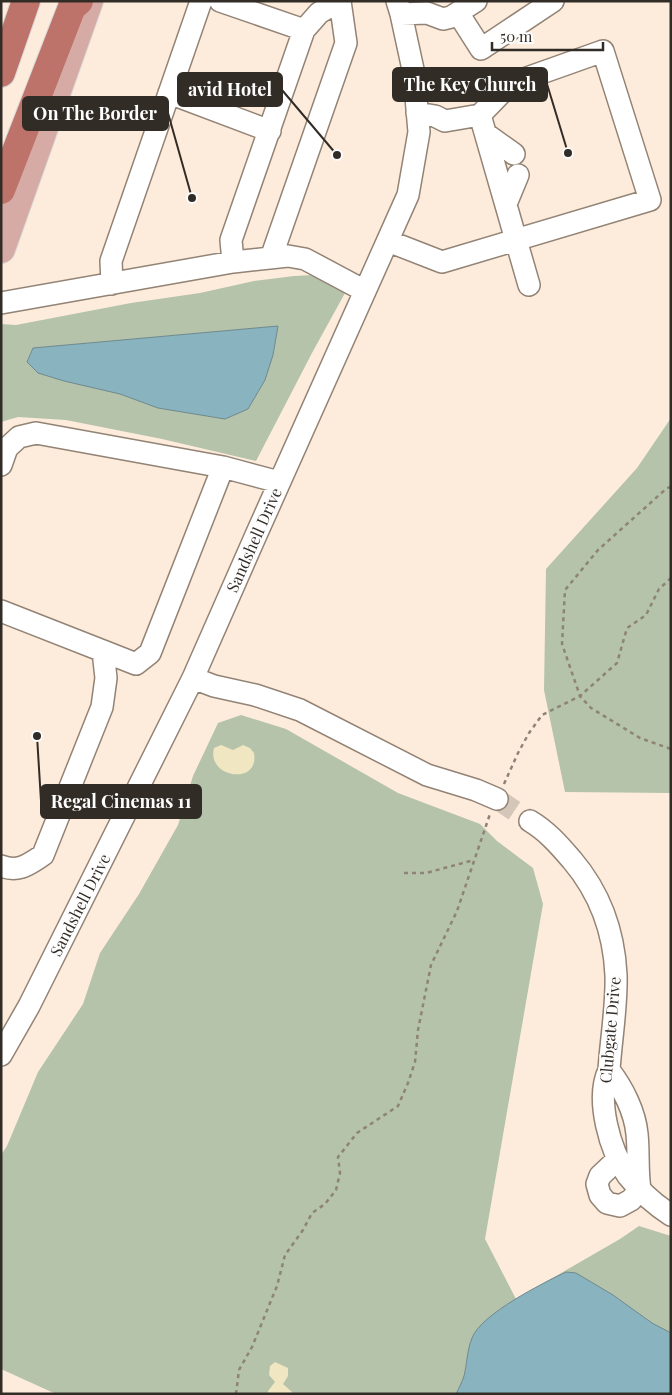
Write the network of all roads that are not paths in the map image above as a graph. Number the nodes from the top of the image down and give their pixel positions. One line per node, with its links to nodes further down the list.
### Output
1 (26, 1): 12 (highway)
2 (79, 1): 19 (highway)
3 (89, 1): 23 (main road)
4 (201, 1): 13 (street)
5 (220, 1): 11 (street)
6 (340, 1): 11 (street); 24 (street)
7 (476, 1): 10 (street)
8 (553, 1): 10 (street)
9 (399, 7): 10 (street); 14 (street, Sandshell Drive)
10 (458, 13)
11 (304, 30): 16 (street)
12 (1, 73)
13 (169, 93): 16 (street); 26 (street)
14 (418, 113): 15 (street); 22 (street, Sandshell Drive)
15 (483, 125): 17 (street); 20 (street); 21 (street)
16 (270, 131): 25 (street)
17 (514, 154)
18 (518, 176): 20 (street)
19 (1, 190)
20 (506, 204): 21 (street)
21 (516, 240): 22 (street); 27 (street)
22 (388, 241): 28 (street, Sandshell Drive)
23 (1, 249)
24 (271, 258): 25 (street); 28 (street)
25 (233, 262): 26 (street)
26 (112, 284): 29 (street)
27 (529, 286)
28 (365, 290): 32 (street, Sandshell Drive)
29 (1, 303)
30 (1, 465): 31 (street)
31 (223, 467): 32 (street); 34 (street)
32 (279, 482): 35 (street, Sandshell Drive)
33 (1, 611): 34 (street)
34 (103, 651): 38 (street)
35 (194, 678): 36 (street); 39 (street, Sandshell Drive)
36 (497, 799)
37 (530, 821): 40 (street, Clubgate Drive)
38 (1, 866)
39 (1, 1055)
40 (609, 1070): 41 (street, Clubgate Drive); 42 (street)
41 (618, 1159): 42 (street, Clubgate Drive); 42 (street)
42 (640, 1189): 43 (street, Clubgate Drive)
43 (671, 1215)

